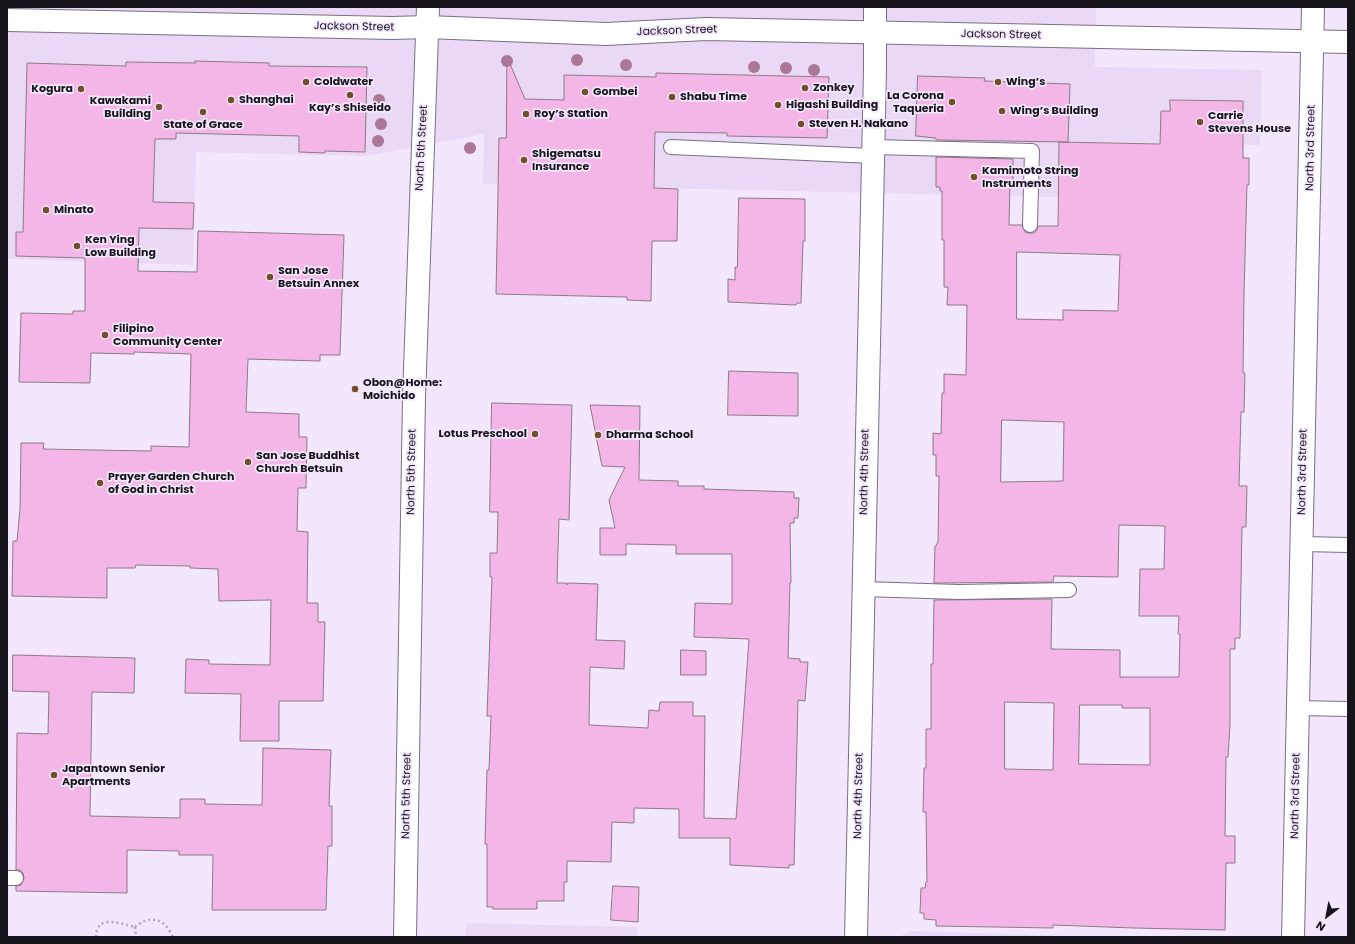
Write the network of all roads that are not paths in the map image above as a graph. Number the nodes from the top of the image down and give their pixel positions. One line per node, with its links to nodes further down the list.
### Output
1 (875, 7): 5 (street, North 4th Street)
2 (1313, 7): 6 (street, North 3rd Street)
3 (428, 17): 4 (street, Jackson Street); 5 (street, Jackson Street); 17 (street, North 5th Street)
4 (7, 20)
5 (875, 33): 6 (street, Jackson Street); 9 (street, North 4th Street)
6 (1313, 42): 7 (street, Jackson Street); 11 (street, North 3rd Street)
7 (1348, 42)
8 (671, 148): 9 (lane)
9 (873, 151): 10 (lane); 13 (street, North 4th Street)
10 (1030, 225)
11 (1302, 544): 12 (lane); 15 (street, North 3rd Street)
12 (1348, 545)
13 (863, 589): 14 (lane); 18 (street, North 4th Street)
14 (1069, 590)
15 (1298, 708): 16 (lane); 19 (street, North 3rd Street)
16 (1348, 709)
17 (405, 937)
18 (856, 937)
19 (1293, 937)

